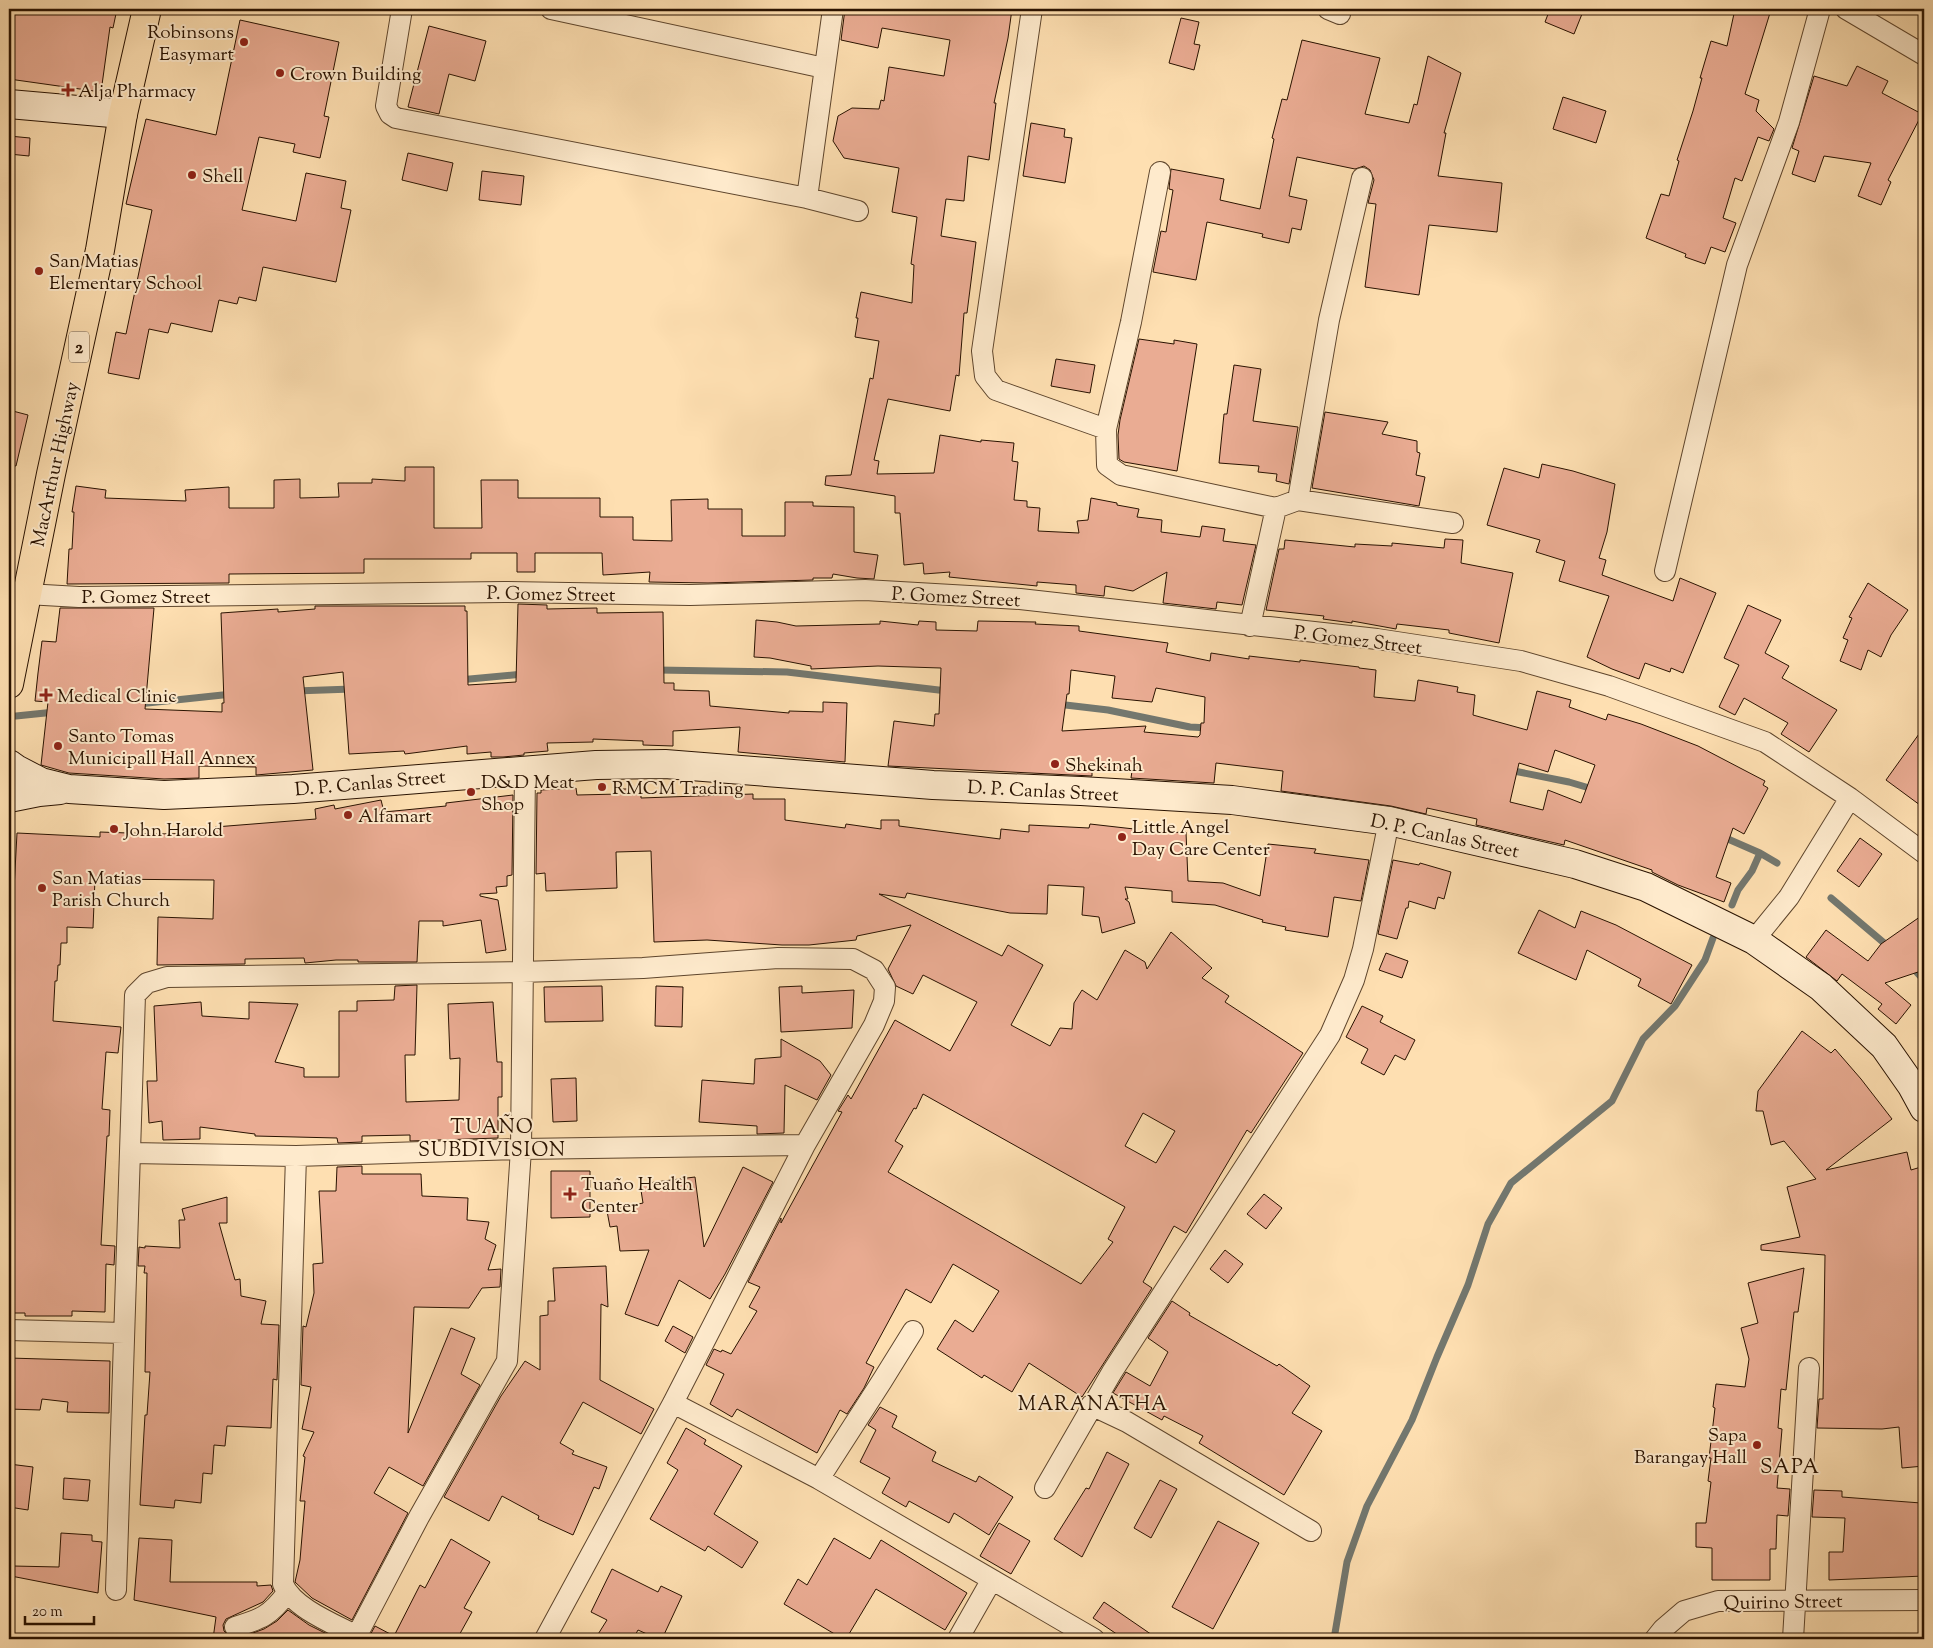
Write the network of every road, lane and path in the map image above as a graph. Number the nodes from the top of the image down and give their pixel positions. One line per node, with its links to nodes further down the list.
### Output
1 (146, 9): 11 (highway, MacArthur Highway / 2)
2 (402, 9): 14 (street)
3 (551, 9): 9 (street)
4 (833, 9): 9 (street)
5 (1032, 9): 16 (street)
6 (1820, 9): 20 (street)
7 (1846, 9): 8 (street)
8 (1924, 55)
9 (824, 68): 14 (street)
10 (9, 104): 11 (main road)
11 (124, 114): 21 (highway, MacArthur Highway / 2)
12 (1160, 172): 16 (street)
13 (1362, 178): 17 (street)
14 (807, 198): 15 (street)
15 (858, 211)
16 (1106, 429): 18 (street)
17 (1298, 500): 18 (street); 19 (street)
18 (1276, 508): 22 (street)
19 (1453, 523)
20 (1665, 571)
21 (18, 592): 22 (street, P. Gomez Street); 23 (highway, MacArthur Highway / 2)
22 (1250, 626): 28 (street, P. Gomez Street)
23 (9, 684)
24 (9, 764): 26 (main road, D. P. Canlas Street)
25 (525, 770): 26 (main road, D. P. Canlas Street); 29 (main road, D. P. Canlas Street); 32 (street)
26 (70, 789): 27 (main road, D. P. Canlas Street)
27 (9, 798)
28 (1850, 798): 30 (street, P. Gomez Street); 31 (street)
29 (1389, 821): 31 (main road, D. P. Canlas Street); 43 (street)
30 (1924, 853)
31 (1754, 940): 33 (main road, D. P. Canlas Street)
32 (522, 972): 34 (street); 35 (street); 36 (street)
33 (1924, 1108)
34 (805, 1145): 35 (street); 42 (street)
35 (521, 1149): 37 (street); 53 (street)
36 (131, 1153): 37 (street); 40 (street)
37 (296, 1156): 49 (street)
38 (9, 1330): 40 (street)
39 (913, 1331): 44 (street)
40 (124, 1333): 48 (street)
41 (1809, 1368): 50 (street)
42 (673, 1403): 44 (street); 54 (street)
43 (1091, 1405): 45 (street); 46 (street)
44 (819, 1479): 47 (street)
45 (1045, 1488)
46 (1311, 1531)
47 (991, 1581): 55 (street); 56 (street)
48 (116, 1590)
49 (287, 1593): 52 (street); 53 (street)
50 (1794, 1600): 51 (street, Quirino Street); 57 (street, Quirino Street); 58 (street)
51 (1924, 1600)
52 (235, 1628)
53 (356, 1638)
54 (545, 1639)
55 (958, 1639)
56 (1094, 1639)
57 (1655, 1639)
58 (1793, 1639)

